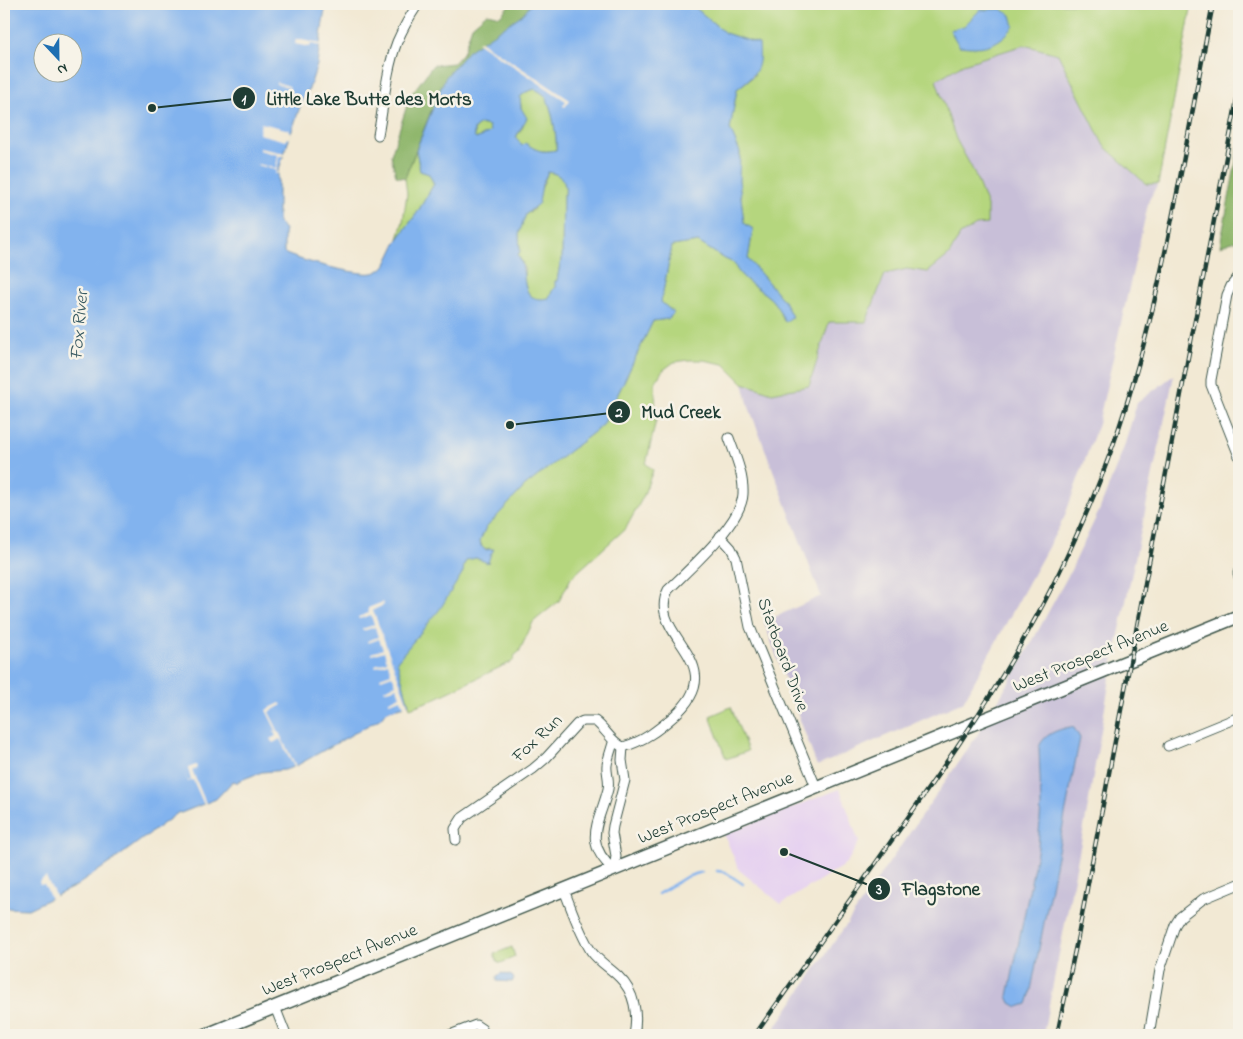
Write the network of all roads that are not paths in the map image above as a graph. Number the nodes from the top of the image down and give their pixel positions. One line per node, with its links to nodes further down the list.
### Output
1 (418, 4): 2 (street)
2 (378, 135)
3 (1239, 276): 5 (street)
4 (729, 438): 6 (street)
5 (1239, 456)
6 (720, 536): 11 (street); 12 (street, Starboard Drive)
7 (1239, 616): 12 (main road, West Prospect Avenue)
8 (1239, 717): 10 (street)
9 (613, 743): 11 (street, Fox Run); 13 (street, Fox Run); 14 (street)
10 (1168, 746)
11 (623, 747): 14 (street)
12 (816, 787): 14 (main road, West Prospect Avenue)
13 (456, 840)
14 (614, 870): 16 (main road, West Prospect Avenue)
15 (1239, 884): 23 (street)
16 (564, 890): 17 (main road, West Prospect Avenue); 22 (street)
17 (275, 1007): 18 (main road, West Prospect Avenue); 19 (street)
18 (206, 1035)
19 (286, 1035)
20 (450, 1035): 21 (street)
21 (484, 1035)
22 (634, 1035)
23 (1149, 1035)

